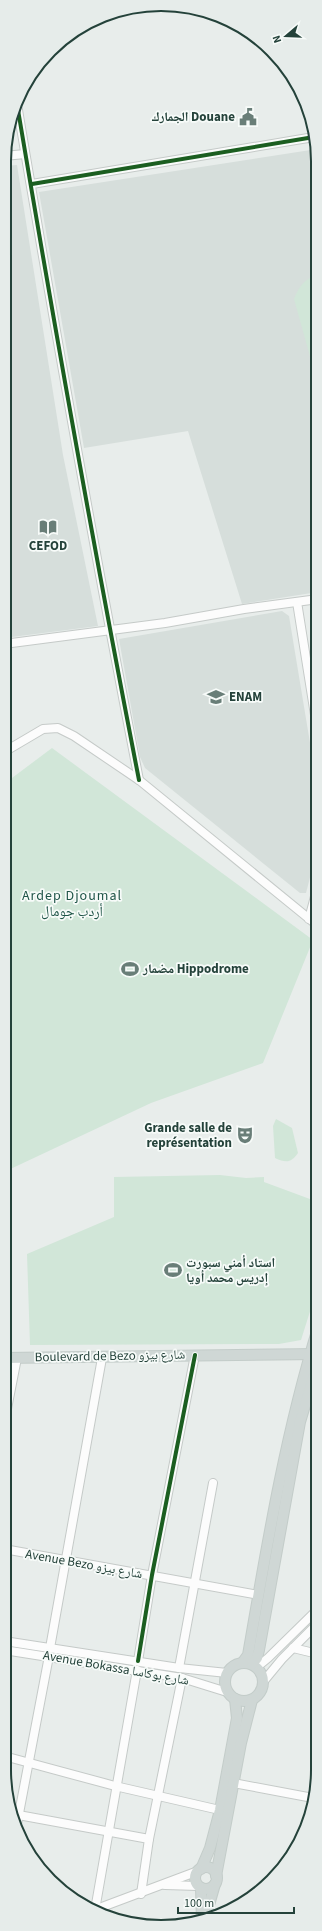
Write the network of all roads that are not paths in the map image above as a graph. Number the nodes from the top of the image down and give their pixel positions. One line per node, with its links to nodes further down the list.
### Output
1 (19, 114): 3 (street)
2 (309, 138): 5 (street)
3 (25, 154): 4 (street); 5 (street)
4 (11, 155)
5 (32, 184): 8 (street)
6 (311, 600): 7 (street)
7 (297, 602): 8 (street); 10 (street)
8 (109, 630): 9 (street); 12 (street)
9 (11, 643)
10 (311, 690)
11 (11, 748): 12 (street)
12 (139, 780): 14 (street)
13 (311, 911): 14 (street)
14 (309, 919)
15 (195, 1355): 16 (main road, Boulevard de Bezo شارع بيزو); 19 (main road, Boulevard de Bezo شارع بيزو); 26 (street)
16 (311, 1355)
17 (11, 1358): 18 (main road, Boulevard de Bezo شارع بيزو)
18 (16, 1358): 19 (main road, Boulevard de Bezo شارع بيزو); 22 (street)
19 (102, 1358): 25 (street)
20 (311, 1361): 28 (main road)
21 (311, 1385): 36 (main road)
22 (11, 1386)
23 (213, 1484): 27 (street)
24 (11, 1550): 25 (street, Avenue Bezo شارع بيزو)
25 (66, 1560): 26 (street, Avenue Bezo شارع بيزو); 34 (street)
26 (152, 1576): 27 (street, Avenue Bezo شارع بيزو); 37 (street)
27 (194, 1583): 28 (street, Avenue Bezo شارع بيزو); 38 (street)
28 (259, 1595): 36 (main road)
29 (311, 1616): 36 (street)
30 (311, 1630): 32 (street)
31 (11, 1643): 34 (street, Avenue Bokassa شارع بوكاسا)
32 (293, 1648): 35 (street); 41 (street)
33 (11, 1650): 34 (street, Avenue Bokassa شارع بوكاسا)
34 (50, 1652): 37 (street, Avenue Bokassa شارع بوكاسا); 46 (street)
35 (311, 1652)
36 (250, 1665): 39 (main road); 41 (main road)
37 (138, 1666): 38 (street, Avenue Bokassa شارع بوكاسا); 40 (street, Avenue Bokassa شارع بوكاسا); 48 (street)
38 (179, 1668): 39 (street, Avenue Bokassa شارع بوكاسا)
39 (226, 1673): 42 (main road)
40 (182, 1678): 42 (street, Avenue Bokassa شارع بوكاسا); 49 (street)
41 (263, 1682): 44 (main road)
42 (227, 1692): 43 (main road)
43 (235, 1699): 44 (main road); 47 (main road)
44 (252, 1700): 47 (main road)
45 (11, 1757): 46 (street)
46 (28, 1761): 48 (street); 51 (street)
47 (229, 1782): 50 (street); 52 (main road)
48 (116, 1786): 49 (street); 54 (street)
49 (158, 1796): 52 (street); 55 (street)
50 (308, 1797)
51 (16, 1810)
52 (224, 1811): 56 (main road); 57 (main road)
53 (18, 1816): 54 (street)
54 (108, 1832): 55 (street); 61 (street)
55 (149, 1840): 60 (street)
56 (199, 1870): 57 (main road); 58 (street); 59 (main road)
57 (215, 1880): 59 (main road); 63 (main road)
58 (162, 1885): 59 (street); 60 (street)
59 (200, 1887): 64 (main road)
60 (141, 1894): 62 (street)
61 (95, 1905)
62 (101, 1908)
63 (206, 1913)
64 (203, 1914)

